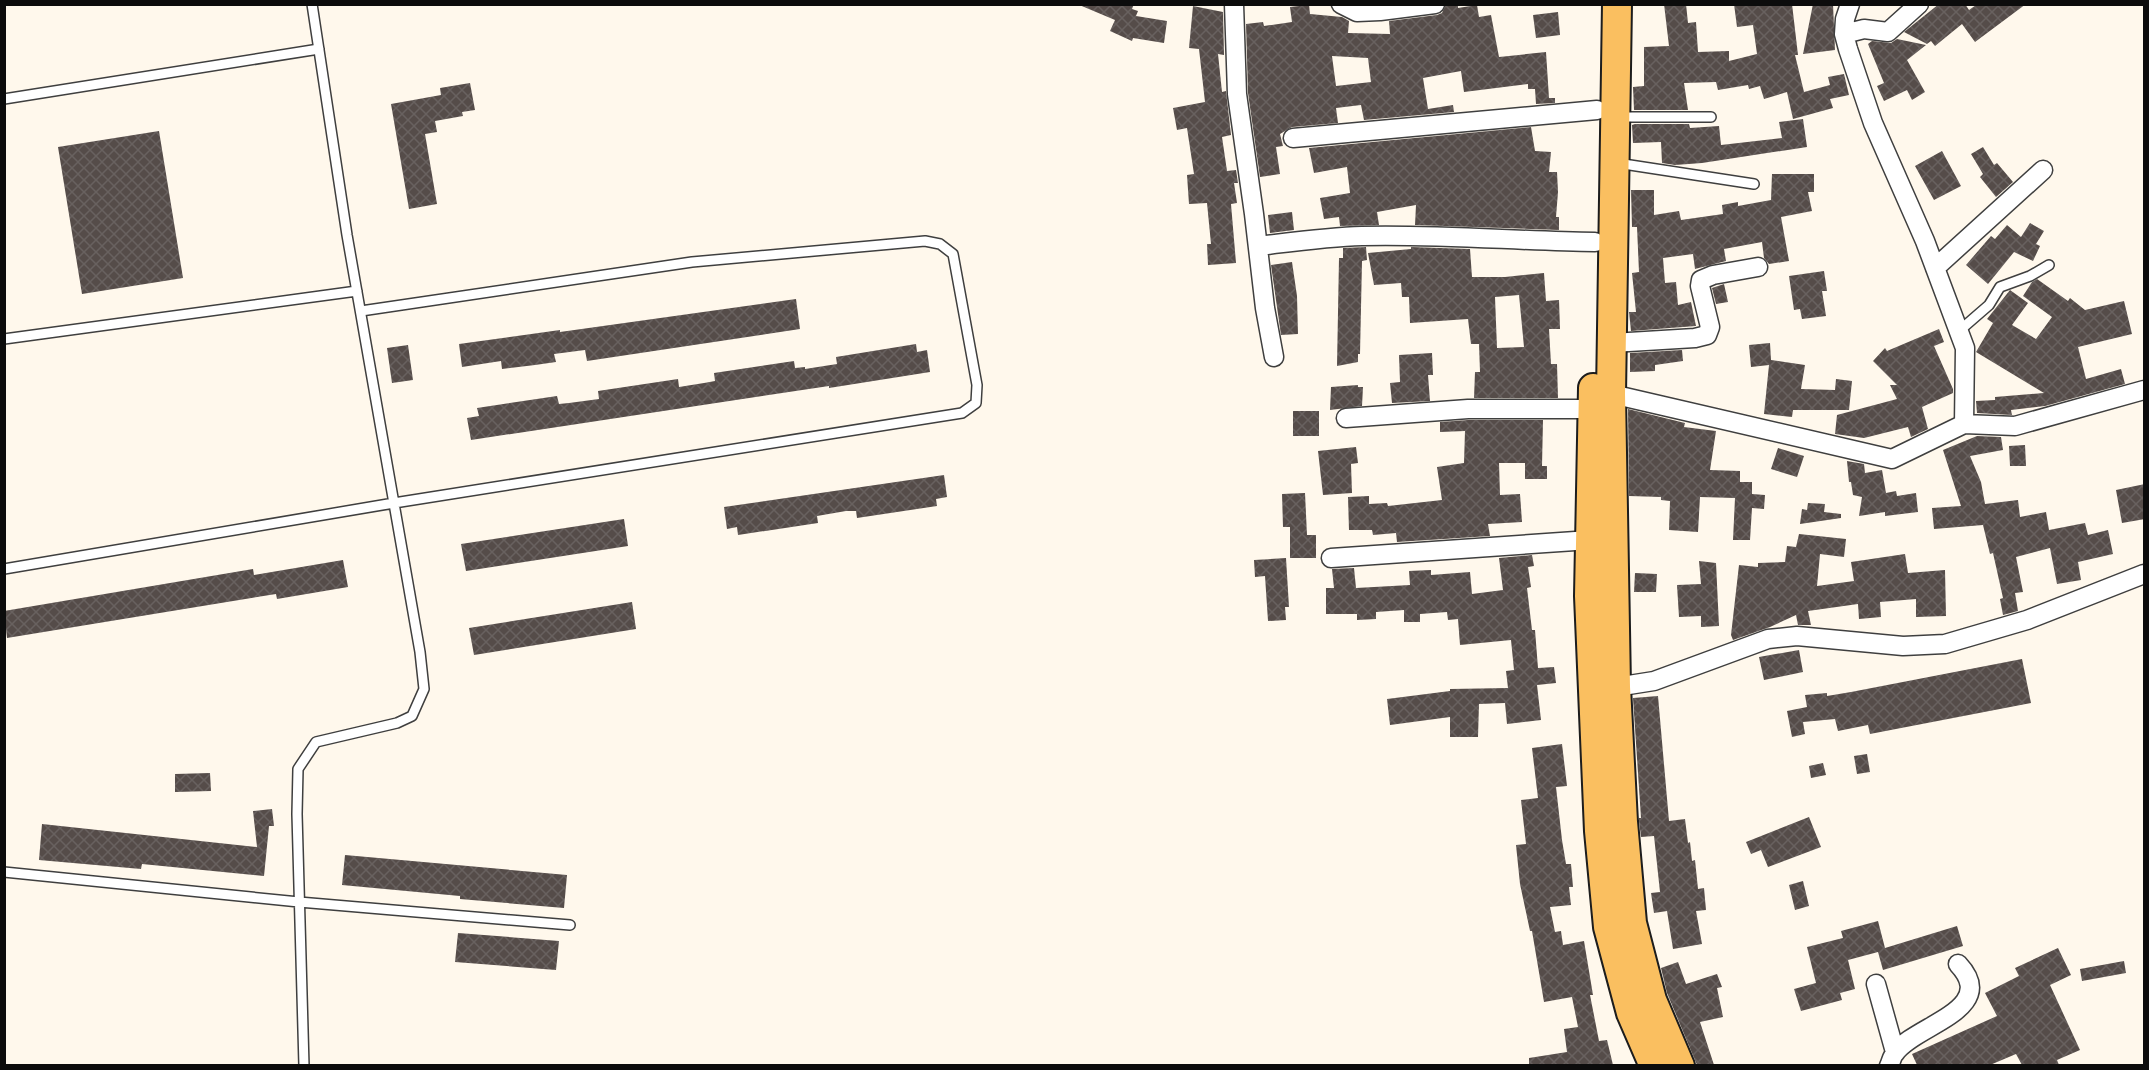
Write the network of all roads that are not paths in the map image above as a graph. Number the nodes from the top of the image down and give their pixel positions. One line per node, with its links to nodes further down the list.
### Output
1 (312, 4): 10 (lane)
2 (1234, 4): 19 (street)
3 (1341, 4): 4 (street)
4 (1435, 4)
5 (1597, 4): 12 (main road)
6 (1617, 4): 12 (main road)
7 (1850, 4): 9 (street)
8 (1919, 4): 9 (street)
9 (1844, 34): 22 (street)
10 (318, 50): 11 (lane); 23 (lane)
11 (4, 99)
12 (1606, 114): 13 (lane); 14 (street); 15 (main road); 18 (main road)
13 (1711, 117)
14 (1293, 138)
15 (1615, 162): 17 (lane); 27 (main road)
16 (2043, 170): 22 (street)
17 (1754, 184)
18 (1595, 242): 19 (street); 30 (main road)
19 (1258, 246): 28 (street)
20 (2049, 265): 25 (lane)
21 (1758, 267): 27 (street)
22 (1935, 268): 25 (street)
23 (357, 291): 24 (lane); 26 (lane)
24 (361, 311): 33 (lane); 33 (lane)
25 (1959, 332): 32 (street)
26 (4, 339)
27 (1612, 343): 30 (main road)
28 (1274, 357)
29 (2145, 390): 32 (street)
30 (1599, 398): 31 (street); 32 (street); 34 (main road); 38 (main road)
31 (1346, 417)
32 (1964, 424)
33 (394, 503): 36 (lane); 40 (lane)
34 (1590, 540): 35 (street); 46 (main road)
35 (1332, 558)
36 (4, 569)
37 (2145, 574): 38 (street)
38 (1616, 687): 47 (main road)
39 (4, 872): 40 (lane)
40 (299, 902): 41 (lane); 45 (lane)
41 (570, 925)
42 (1958, 963): 44 (street)
43 (1876, 984): 44 (street)
44 (1892, 1059)
45 (304, 1065)
46 (1654, 1065)
47 (1680, 1065)

